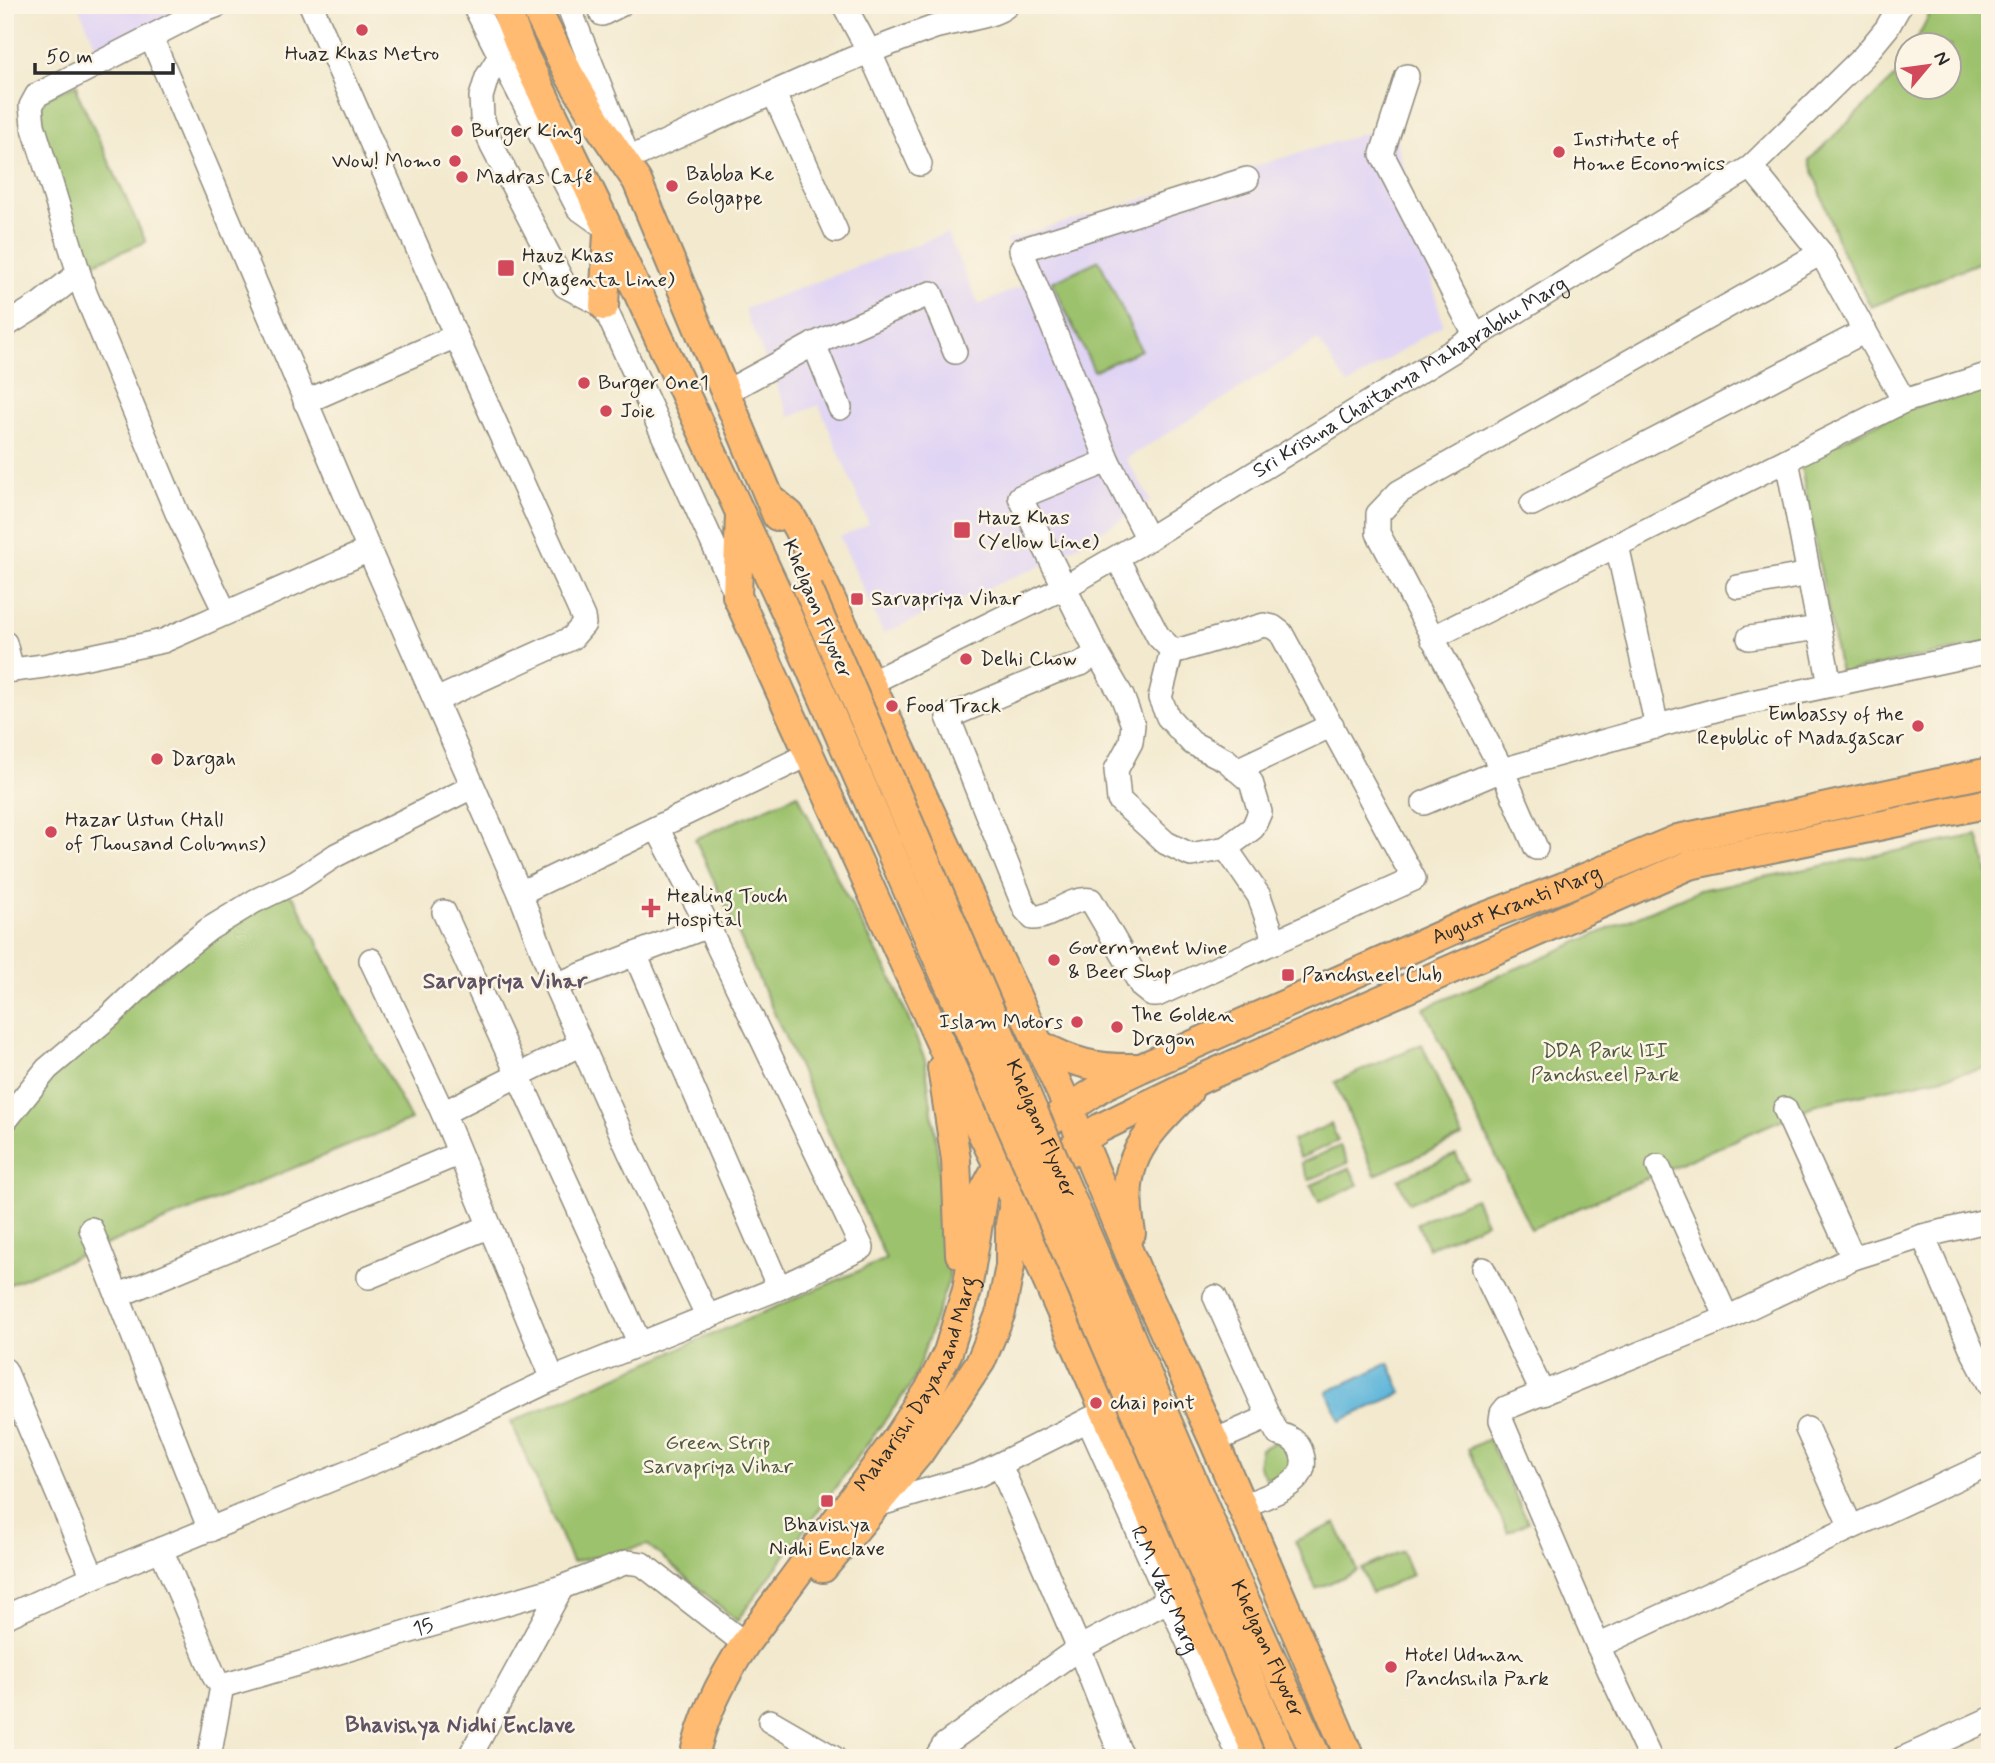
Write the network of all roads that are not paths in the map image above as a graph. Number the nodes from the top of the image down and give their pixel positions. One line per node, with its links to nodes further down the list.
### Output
1 (311, 5): 26 (street)
2 (474, 5): 12 (street)
3 (504, 5): 19 (main road, Khelgaon Flyover)
4 (534, 5): 17 (main road, Khelgaon Flyover)
5 (568, 5): 17 (street)
6 (844, 5): 11 (street)
7 (1007, 5): 11 (street)
8 (1900, 5): 16 (street, Sri Krishna Chaitanya Mahaprabhu Marg)
9 (202, 8): 10 (street)
10 (151, 37): 22 (street); 33 (street)
11 (870, 53): 14 (street); 15 (street)
12 (500, 56): 19 (street); 23 (street)
13 (1407, 76): 27 (street)
14 (774, 94): 17 (street); 20 (street)
15 (920, 164)
16 (1751, 167): 21 (street); 27 (street, Sri Krishna Chaitanya Mahaprabhu Marg)
17 (633, 170): 31 (main road, Khelgaon Flyover)
18 (1247, 180): 36 (street)
19 (609, 230): 23 (main road); 39 (main road, Khelgaon Flyover)
20 (836, 231)
21 (1821, 253): 25 (street); 50 (street)
22 (78, 274): 24 (street); 48 (street)
23 (604, 306): 47 (street)
24 (8, 320)
25 (1865, 331): 32 (street); 38 (street)
26 (456, 336): 33 (street); 59 (street)
27 (1476, 337): 40 (street, Sri Krishna Chaitanya Mahaprabhu Marg)
28 (814, 344): 29 (street); 31 (street); 34 (street)
29 (955, 352)
30 (1990, 374): 32 (street)
31 (726, 392): 37 (main road, Khelgaon Flyover)
32 (1904, 401): 35 (street)
33 (305, 402): 42 (street)
34 (840, 408)
35 (1787, 460): 41 (street); 44 (street)
36 (1108, 461): 40 (street); 45 (street)
37 (771, 499): 57 (main road); 149 (main road, Khelgaon Flyover, bridge)
38 (1532, 504)
39 (740, 514): 47 (main road); 148 (main road, Khelgaon Flyover, bridge)
40 (1148, 539): 43 (street, Sri Krishna Chaitanya Mahaprabhu Marg)
41 (1617, 545): 50 (street); 61 (street)
42 (369, 550): 48 (street); 59 (street)
43 (1116, 558): 45 (street, Sri Krishna Chaitanya Mahaprabhu Marg); 53 (street)
44 (1809, 574): 46 (street); 49 (street)
45 (1065, 587): 55 (street); 57 (street, Sri Krishna Chaitanya Mahaprabhu Marg)
46 (1738, 587)
47 (737, 596): 62 (main road)
48 (225, 612): 56 (street)
49 (1819, 628): 51 (street); 58 (street)
50 (1432, 638): 64 (street)
51 (1749, 638)
52 (5, 643): 56 (street)
53 (1172, 650): 60 (street); 63 (street)
54 (1990, 650): 58 (street)
55 (1097, 653): 70 (street); 76 (street)
56 (9, 670)
57 (870, 683): 75 (main road)
58 (1830, 685): 61 (street)
59 (436, 700): 66 (street)
60 (1332, 725): 63 (street); 76 (street)
61 (1657, 727): 64 (street)
62 (810, 754): 69 (street); 79 (main road)
63 (1237, 770): 70 (street)
64 (1502, 770): 67 (street); 71 (street)
65 (1990, 772): 84 (main road, August Kranti Marg)
66 (472, 787): 72 (street); 90 (street)
67 (1424, 803)
68 (1989, 807): 86 (main road, August Kranti Marg)
69 (657, 828): 72 (street); 74 (street)
70 (1226, 848): 76 (street)
71 (1536, 848)
72 (520, 892): 80 (street)
73 (444, 912): 85 (street)
74 (708, 926): 77 (street); 104 (street)
75 (984, 926): 79 (main road); 83 (main road)
76 (1275, 942)
77 (635, 954): 80 (street); 104 (street)
78 (371, 960): 89 (street)
79 (904, 962): 81 (main road)
80 (555, 985): 82 (street)
81 (936, 1034): 93 (main road); 109 (main road)
82 (581, 1044): 85 (street); 107 (street)
83 (1038, 1044): 84 (main road); 87 (main road)
84 (1141, 1068): 87 (main road, August Kranti Marg)
85 (517, 1075): 89 (street); 110 (street)
86 (1203, 1078): 91 (main road, August Kranti Marg); 102 (main road)
87 (1069, 1109): 91 (main road); 93 (main road, Maharishi Dayanand Marg)
88 (1785, 1109): 100 (street)
89 (443, 1114): 92 (street)
90 (5, 1121)
91 (1082, 1140): 95 (main road, August Kranti Marg); 102 (main road)
92 (458, 1154): 97 (street); 105 (street)
93 (998, 1165): 95 (main road); 109 (main road, Maharishi Dayanand Marg)
94 (1658, 1166): 108 (street)
95 (1015, 1199): 117 (main road); 123 (main road, Maharishi Dayanand Marg)
96 (1990, 1220): 99 (street)
97 (488, 1227): 103 (street); 114 (street)
98 (91, 1229): 105 (street)
99 (1923, 1236): 100 (street); 111 (street)
100 (1853, 1258): 108 (street)
101 (1483, 1269): 116 (street)
102 (1138, 1274): 112 (main road)
103 (369, 1277)
104 (779, 1288): 107 (street)
105 (117, 1296): 126 (street)
106 (1215, 1297): 118 (street)
107 (708, 1317): 110 (street)
108 (1727, 1318): 116 (street)
109 (956, 1326): 130 (main road, Maharishi Dayanand Marg)
110 (640, 1344): 114 (street)
111 (1981, 1348): 115 (street)
112 (1178, 1362): 117 (main road); 120 (main road)
113 (5, 1370): 128 (street)
114 (553, 1379): 126 (street)
115 (1990, 1385)
116 (1543, 1394): 133 (street)
117 (1097, 1410): 122 (street); 131 (street, R.M. Vats Marg); 147 (main road)
118 (1269, 1417): 120 (street); 124 (street)
119 (1807, 1429): 125 (street)
120 (1214, 1441): 124 (main road)
121 (1990, 1463): 125 (street)
122 (1000, 1465): 123 (street); 135 (street)
123 (877, 1505): 130 (main road, Maharishi Dayanand Marg)
124 (1242, 1506): 150 (main road)
125 (1852, 1527): 133 (street)
126 (210, 1530): 127 (street)
127 (161, 1549): 128 (street); 136 (street)
128 (93, 1577): 132 (street)
129 (562, 1587): 134 (street, 15); 136 (street, 15); 141 (street)
130 (795, 1590): 134 (main road)
131 (1169, 1600): 135 (street); 146 (street, R.M. Vats Marg)
132 (5, 1616)
133 (1598, 1646): 151 (street)
134 (751, 1648): 142 (main road); 143 (main road)
135 (1079, 1648): 144 (street); 145 (street)
136 (222, 1686): 140 (street)
137 (1990, 1719): 152 (street)
138 (770, 1721): 139 (street)
139 (828, 1756)
140 (209, 1758)
141 (469, 1758)
142 (694, 1758)
143 (708, 1758)
144 (936, 1758)
145 (1122, 1758)
146 (1240, 1758)
147 (1259, 1758)
148 (1284, 1758)
149 (1317, 1758)
150 (1350, 1758)
151 (1650, 1758)
152 (1904, 1758)

